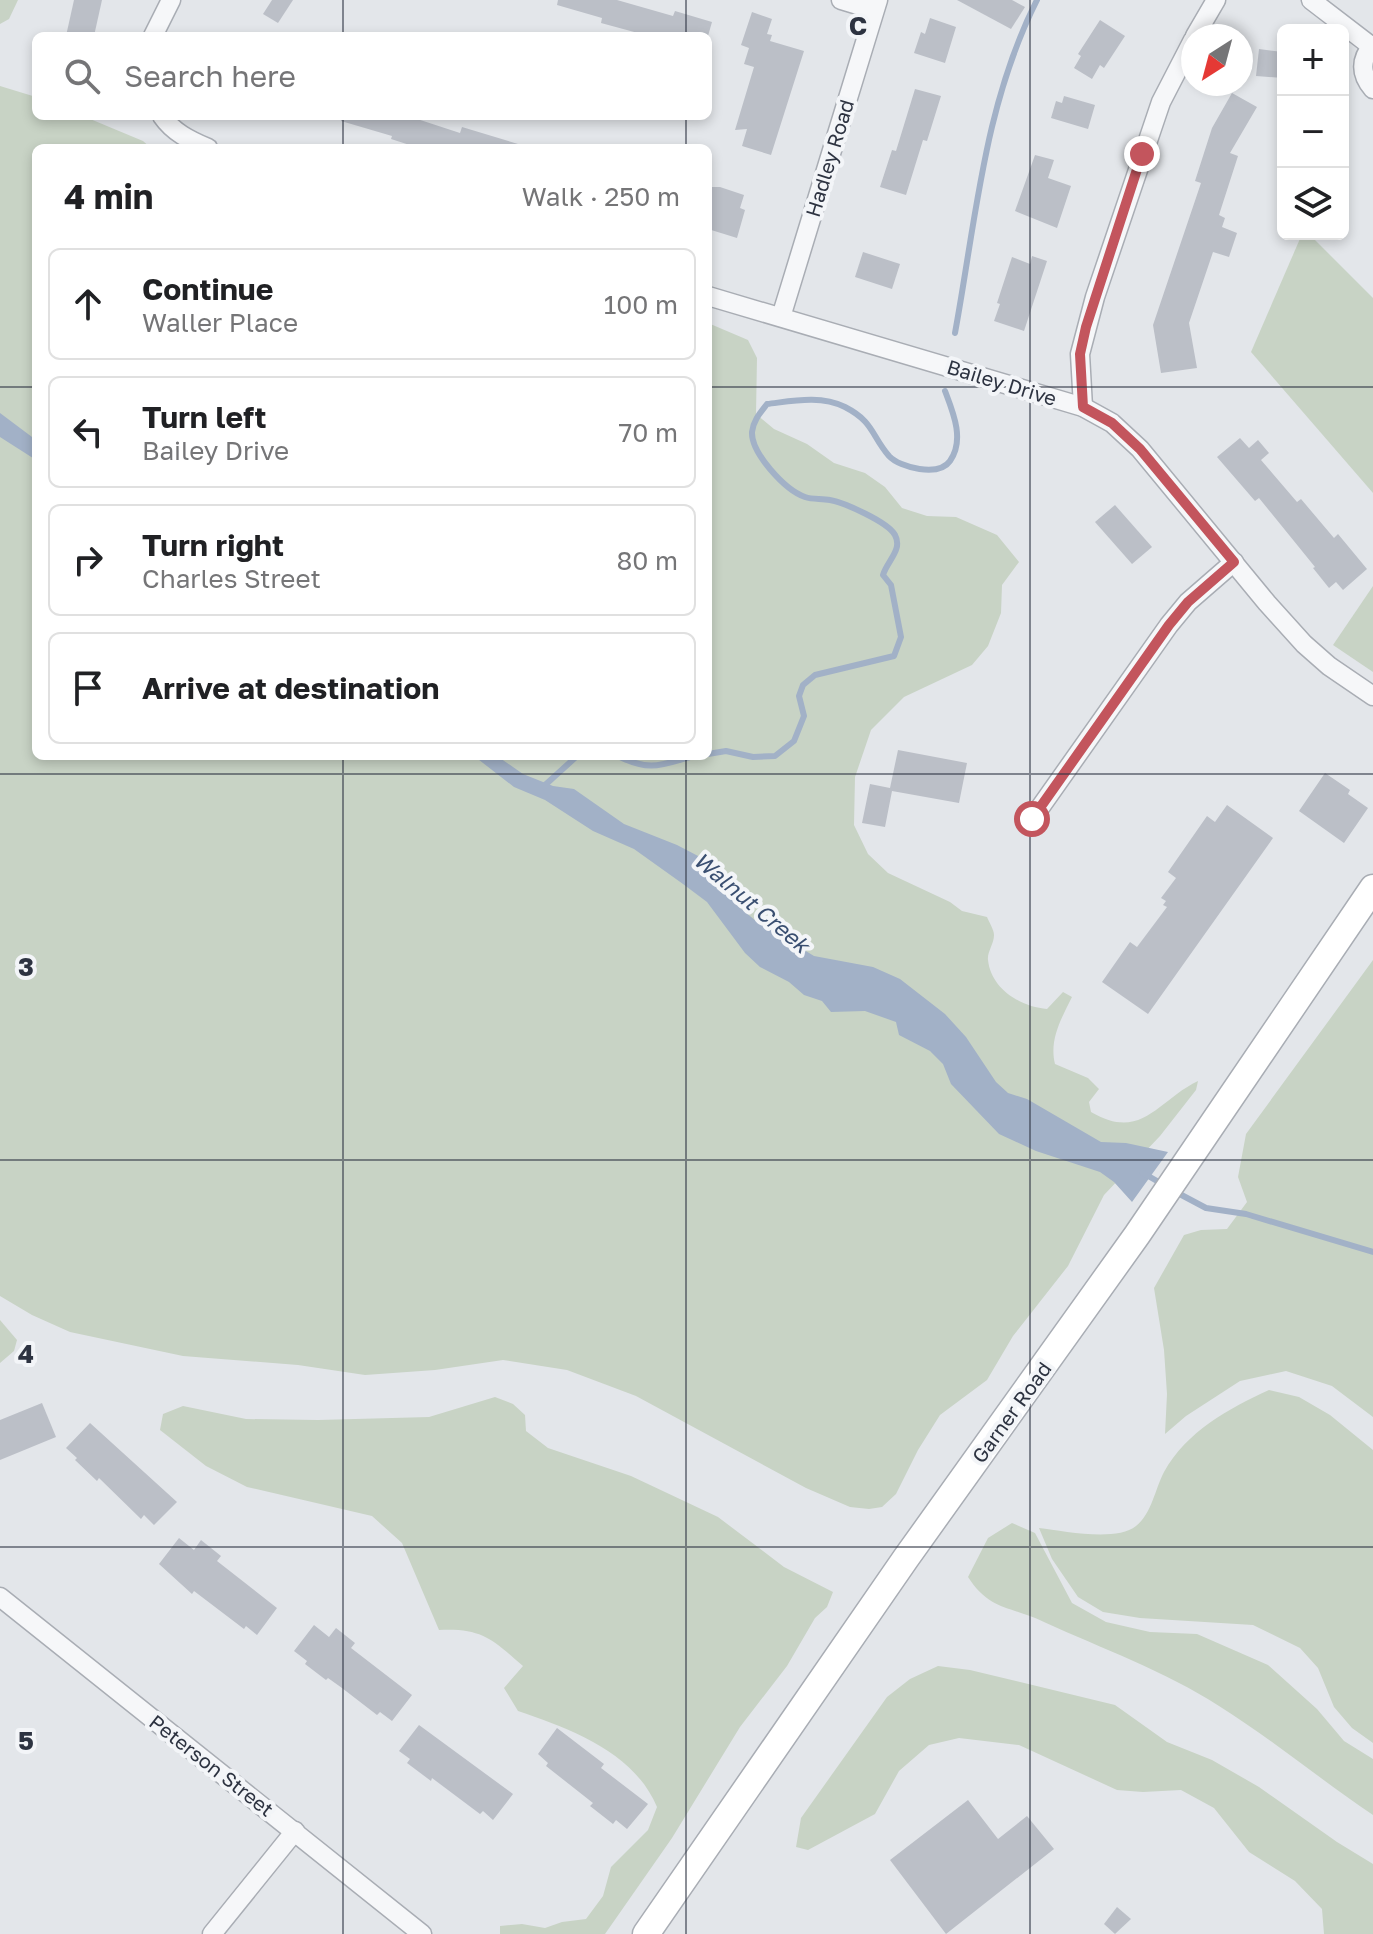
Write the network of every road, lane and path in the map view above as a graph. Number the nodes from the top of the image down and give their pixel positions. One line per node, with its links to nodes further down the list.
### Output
1 (171, 0): 7 (street)
2 (841, 0): 5 (street)
3 (1216, 0): 6 (street)
4 (1311, 0): 8 (street)
5 (876, 5): 14 (street, Hadley Road)
6 (1202, 24)
7 (155, 32)
8 (1372, 45): 10 (street)
9 (1181, 63): 15 (street)
10 (1373, 89)
11 (165, 120): 12 (street)
12 (198, 144)
13 (712, 297): 14 (street, Bailey Drive)
14 (781, 317): 15 (street, Bailey Drive)
15 (1083, 407): 16 (street, Bailey Drive)
16 (1234, 562): 17 (street, Bailey Drive); 18 (street)
17 (1373, 696)
18 (1032, 819)
19 (1373, 888): 24 (main road, Garner Road)
20 (0, 1597): 21 (street, Peterson Street)
21 (295, 1831): 22 (street); 23 (street, Peterson Street)
22 (212, 1934)
23 (422, 1934)
24 (646, 1934)

